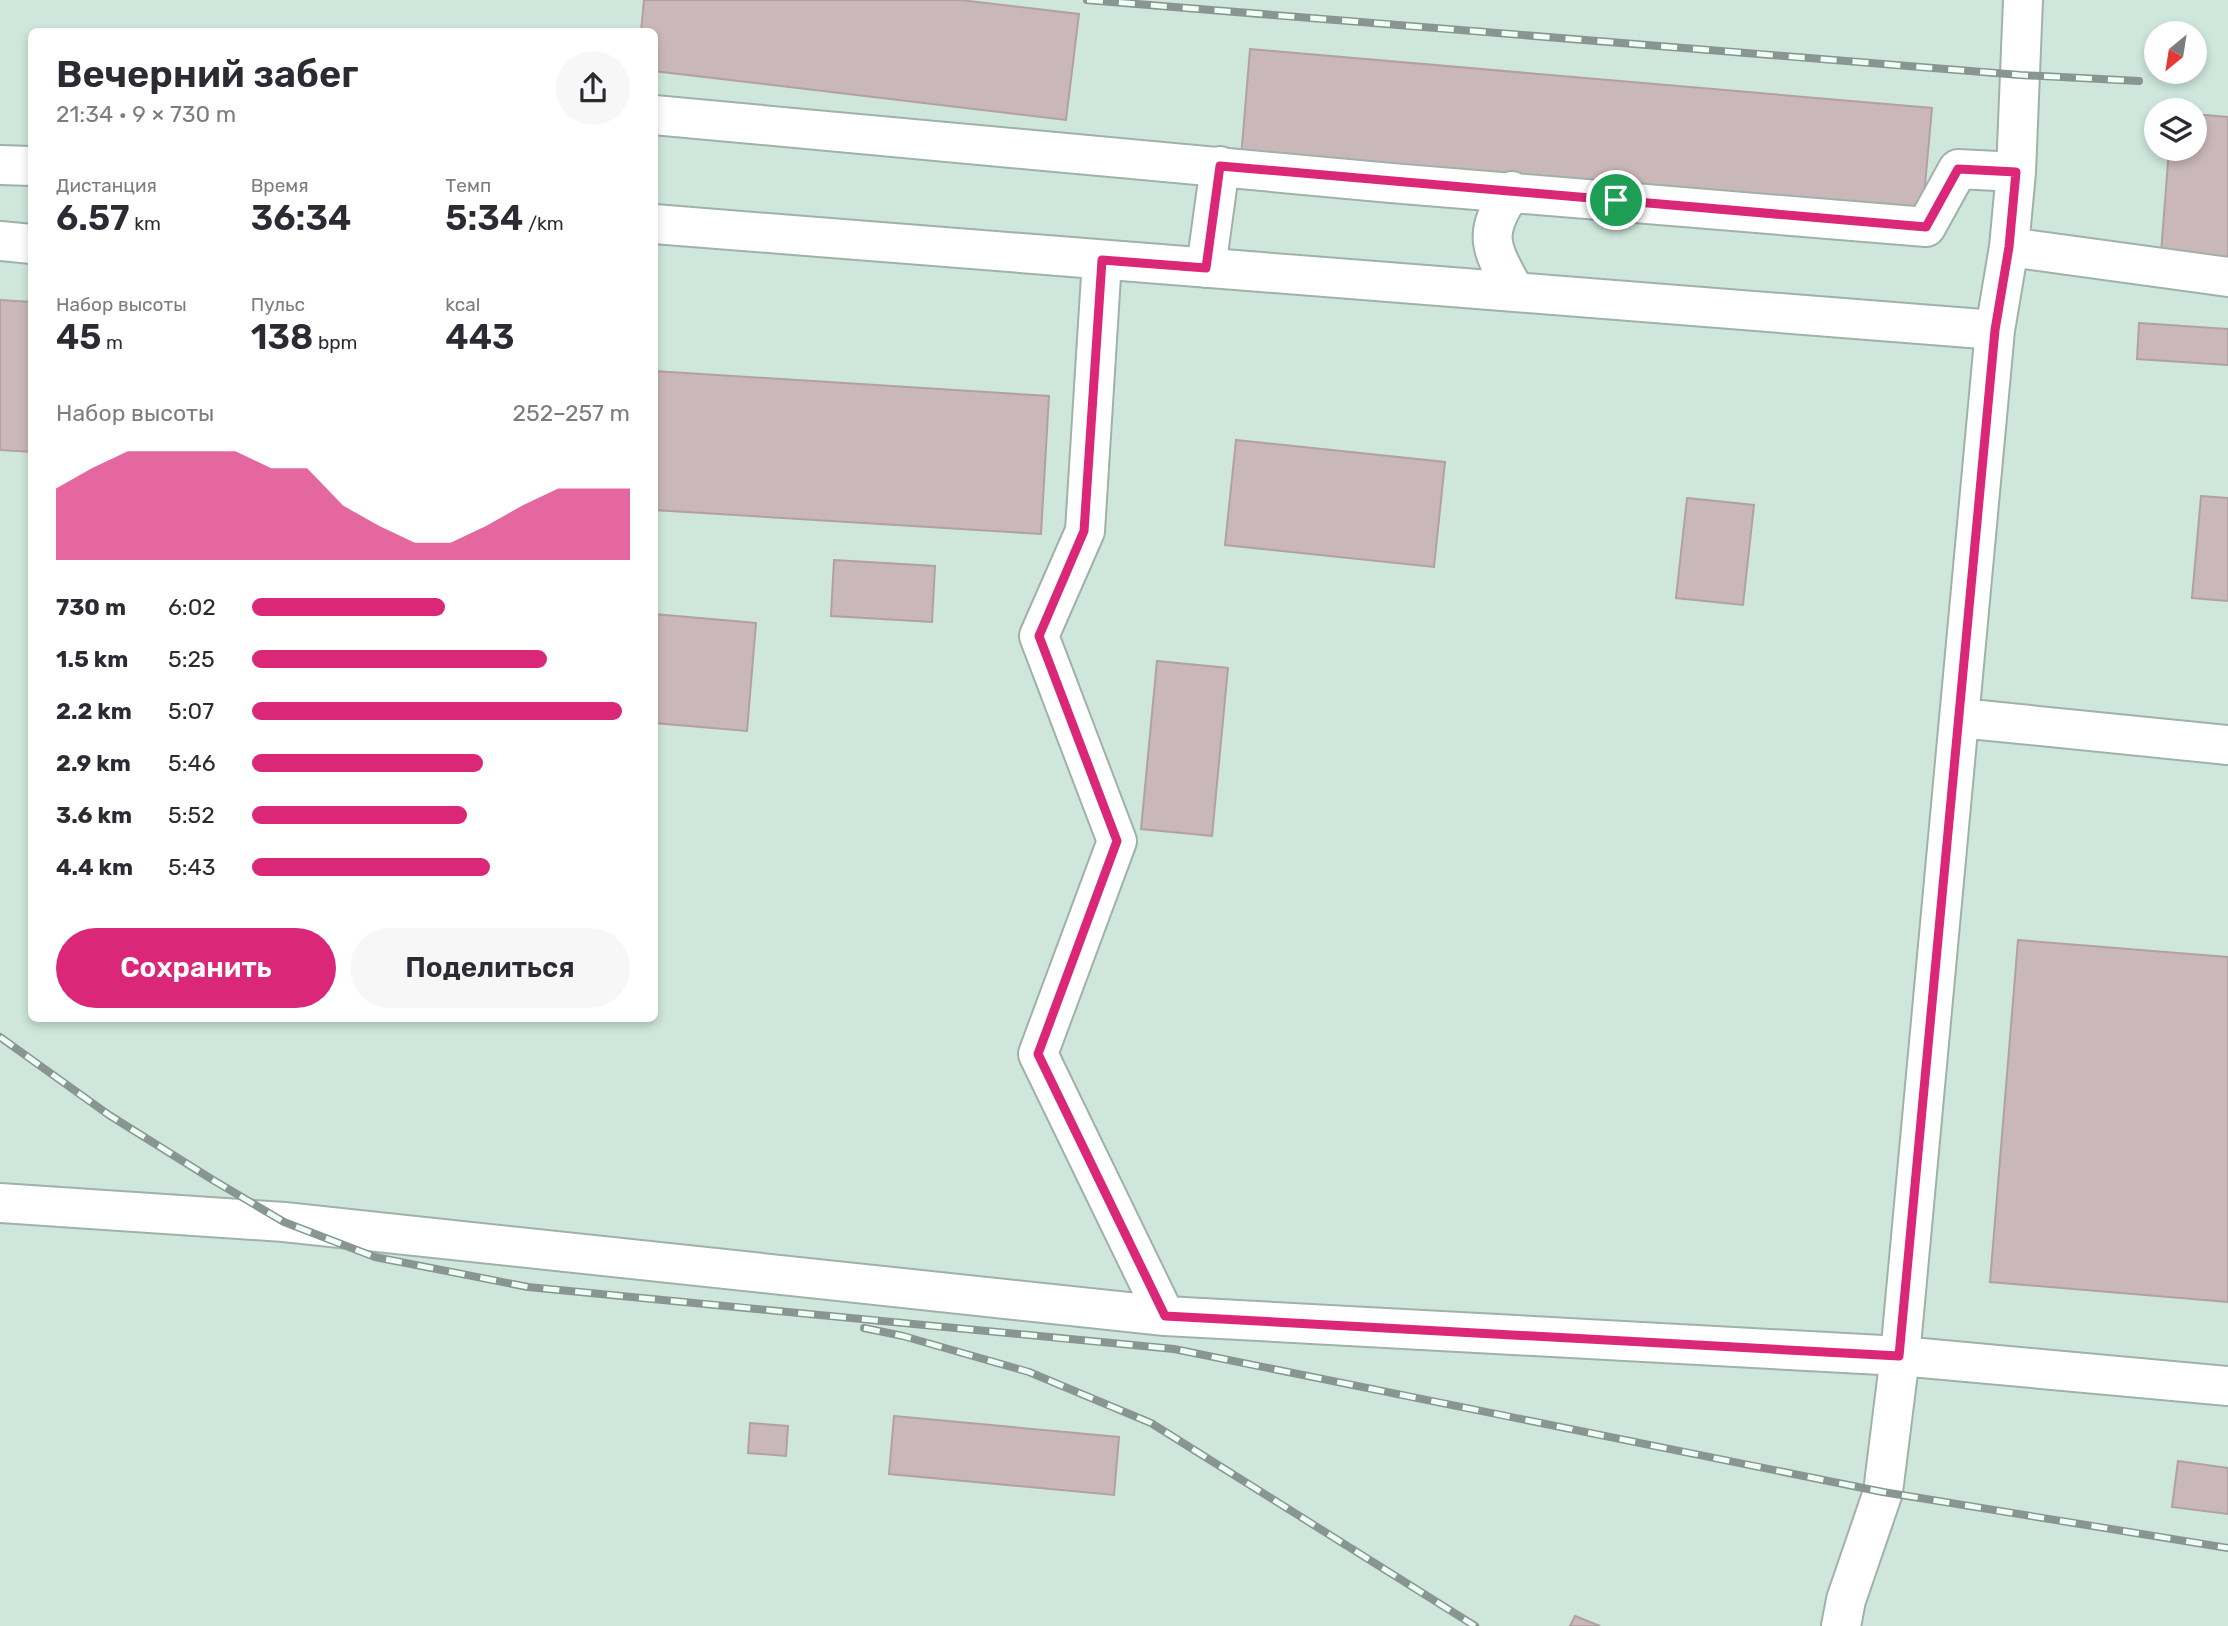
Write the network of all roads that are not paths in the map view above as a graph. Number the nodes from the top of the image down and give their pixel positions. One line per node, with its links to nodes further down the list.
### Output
1 (2023, 0): 6 (lane)
2 (658, 115): 5 (lane)
3 (0, 164): 4 (lane)
4 (28, 166)
5 (1220, 166): 7 (lane); 13 (lane)
6 (2016, 172): 7 (lane); 11 (lane)
7 (1512, 191): 15 (lane)
8 (658, 224): 12 (lane)
9 (0, 241): 10 (lane)
10 (28, 244)
11 (2009, 247): 14 (lane); 16 (lane)
12 (1102, 260): 13 (lane); 20 (lane)
13 (1206, 268): 15 (lane)
14 (2228, 277)
15 (1515, 292): 16 (lane)
16 (1995, 330): 17 (lane)
17 (1960, 718): 18 (lane); 21 (lane)
18 (2228, 745)
19 (0, 1203): 20 (lane)
20 (1165, 1316): 21 (lane)
21 (1899, 1356): 22 (lane); 23 (lane)
22 (2228, 1386)
23 (1841, 1626)

